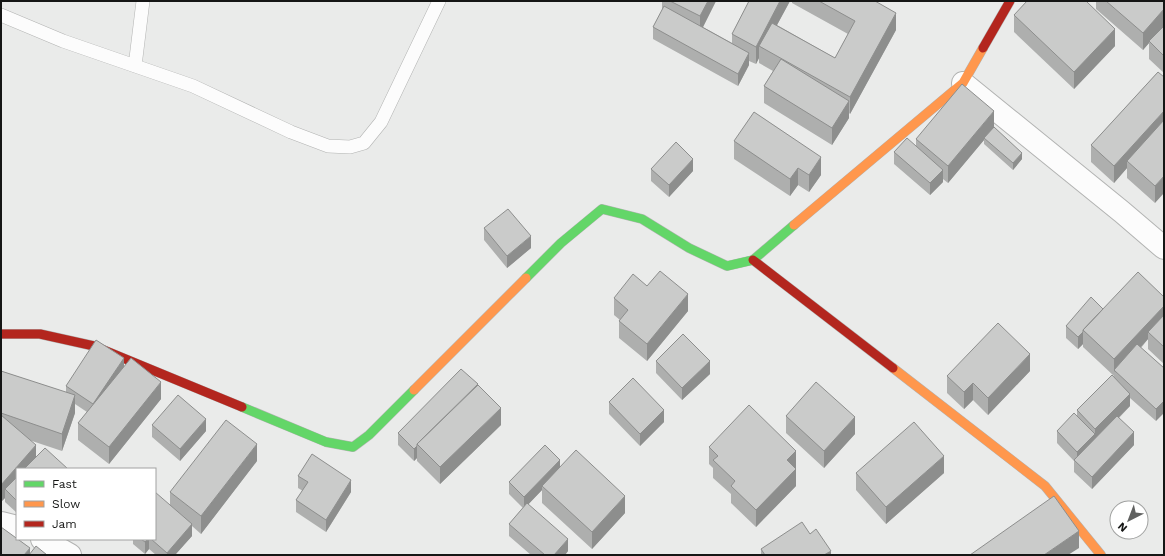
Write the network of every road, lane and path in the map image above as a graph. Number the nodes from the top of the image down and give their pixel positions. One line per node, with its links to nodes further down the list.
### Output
1 (143, 1): 5 (lane)
2 (439, 1): 5 (lane)
3 (1010, 1): 6 (street)
4 (1, 15): 5 (lane)
5 (136, 66)
6 (963, 83): 7 (street); 8 (street)
7 (1164, 248)
8 (753, 260): 9 (street); 14 (street)
9 (1, 334)
10 (1, 523): 11 (street)
11 (16, 527)
12 (44, 540): 13 (street)
13 (70, 555)
14 (1102, 555)

